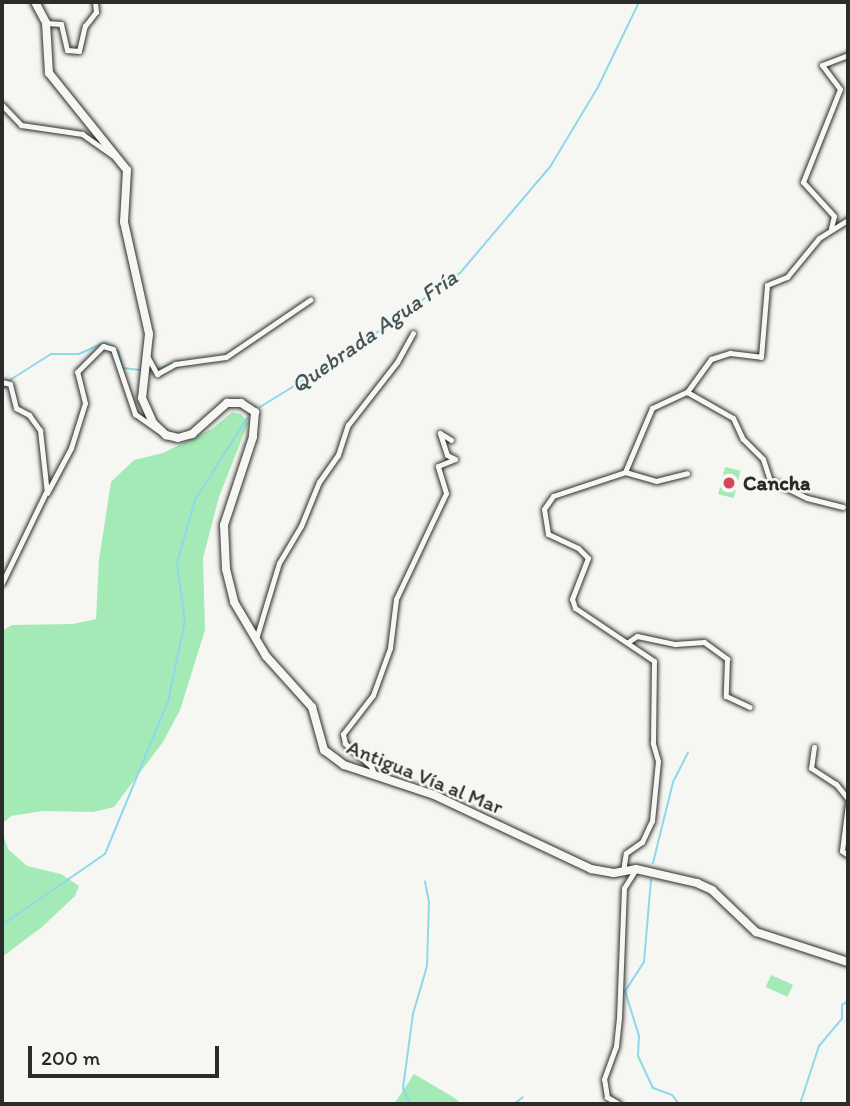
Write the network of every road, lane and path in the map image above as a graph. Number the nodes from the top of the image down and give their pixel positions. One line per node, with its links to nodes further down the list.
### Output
1 (35, 2): 3 (main road)
2 (95, 2): 3 (street)
3 (46, 23): 6 (main road)
4 (848, 55): 8 (street)
5 (2, 105): 6 (street)
6 (125, 167): 11 (main road)
7 (848, 220): 8 (street)
8 (831, 228): 13 (street)
9 (310, 300): 11 (street)
10 (413, 333): 21 (street)
11 (147, 356): 14 (main road)
12 (2, 382): 18 (street)
13 (687, 392): 16 (street); 19 (street)
14 (159, 431): 18 (street); 21 (main road, Antigua Vía al Mar)
15 (451, 440): 25 (street)
16 (625, 472): 17 (street); 22 (street)
17 (687, 473)
18 (46, 492): 20 (street)
19 (843, 507)
20 (2, 583)
21 (256, 639): 25 (main road, Antigua Vía al Mar)
22 (628, 642): 23 (street); 29 (street)
23 (750, 706)
24 (814, 747): 26 (street)
25 (375, 776): 29 (main road, Antigua Vía al Mar)
26 (848, 802): 27 (street)
27 (848, 855)
28 (636, 869): 29 (main road, Antigua Vía al Mar); 30 (main road, Antigua Vía al Mar); 31 (street)
29 (623, 871)
30 (848, 962)
31 (620, 1104)

